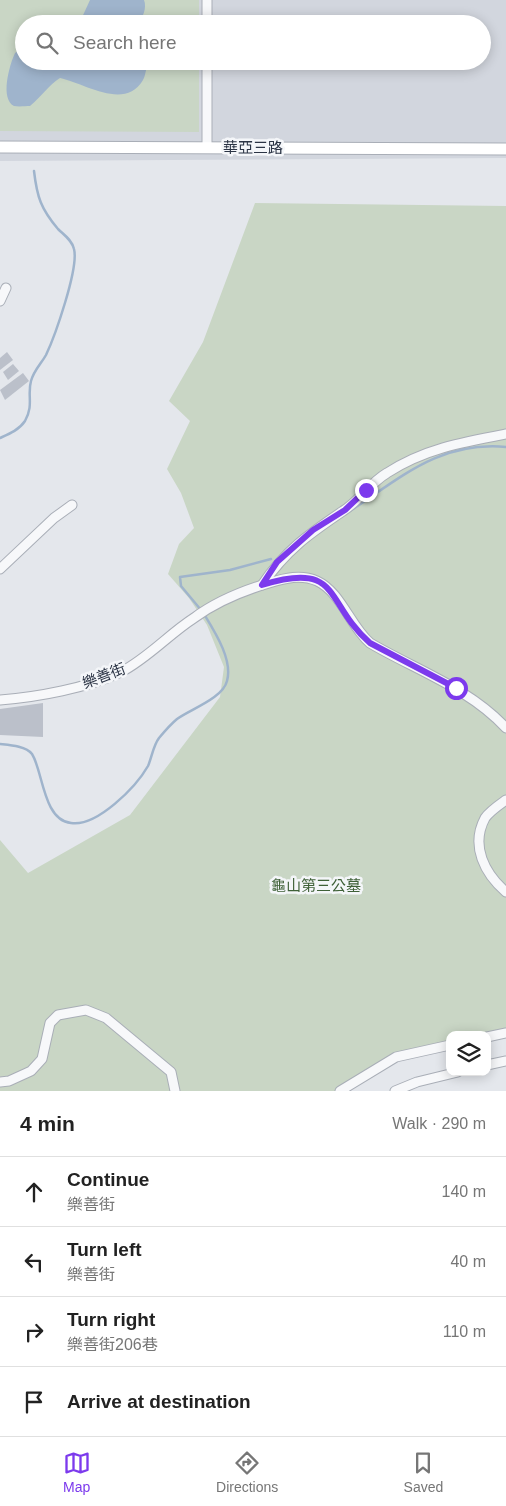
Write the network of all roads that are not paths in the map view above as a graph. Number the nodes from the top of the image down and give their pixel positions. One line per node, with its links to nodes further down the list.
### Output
1 (208, 0): 2 (street)
2 (207, 15)
3 (207, 70): 5 (street)
4 (0, 147): 5 (street, 華亞三路)
5 (207, 148): 6 (street, 華亞三路)
6 (506, 149)
7 (6, 288): 8 (street)
8 (0, 301)
9 (506, 434): 12 (street)
10 (72, 505): 11 (street)
11 (0, 569)
12 (262, 585): 13 (street, 樂善街); 14 (street)
13 (0, 700)
14 (506, 728)
15 (506, 800): 16 (street)
16 (506, 892)
17 (506, 1033): 18 (street)
18 (491, 1036)
19 (446, 1046): 25 (street)
20 (506, 1061): 21 (street)
21 (491, 1064)
22 (446, 1075): 26 (street)
23 (0, 1082): 24 (street)
24 (176, 1091)
25 (340, 1091)
26 (395, 1091)

